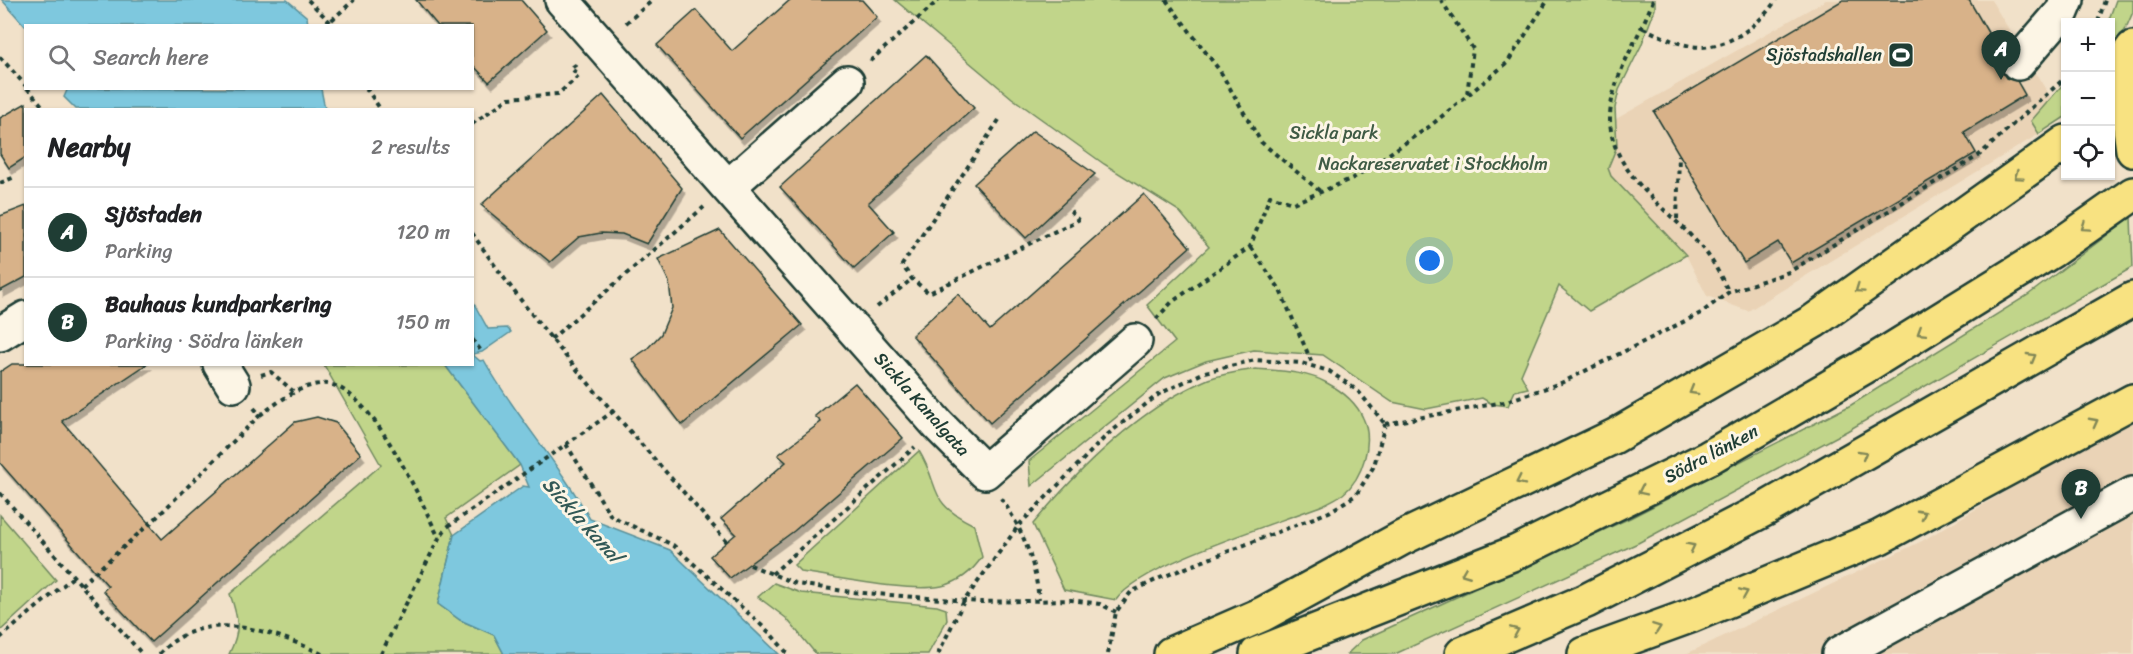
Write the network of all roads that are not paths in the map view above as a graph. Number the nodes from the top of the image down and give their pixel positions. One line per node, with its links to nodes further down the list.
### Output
1 (562, 0): 10 (street, Sickla Kanalgata)
2 (2067, 0): 5 (street)
3 (2133, 48): 7 (main road)
4 (2133, 61): 7 (main road)
5 (2018, 63)
6 (847, 82): 10 (street)
7 (2119, 93): 9 (main road)
8 (2061, 146): 18 (main road, one-way to 18)
9 (2133, 150)
10 (728, 187): 15 (street, Sickla Kanalgata)
11 (2133, 194): 19 (main road, Södra länken, one-way to 19)
12 (2133, 299): 20 (main road, one-way to 12)
13 (24, 319): 14 (street)
14 (0, 334)
15 (1135, 341)
16 (2133, 401): 21 (main road, one-way to 16)
17 (2133, 494): 22 (street)
18 (1171, 654)
19 (1257, 654)
20 (1462, 654)
21 (1585, 654)
22 (1839, 654)

